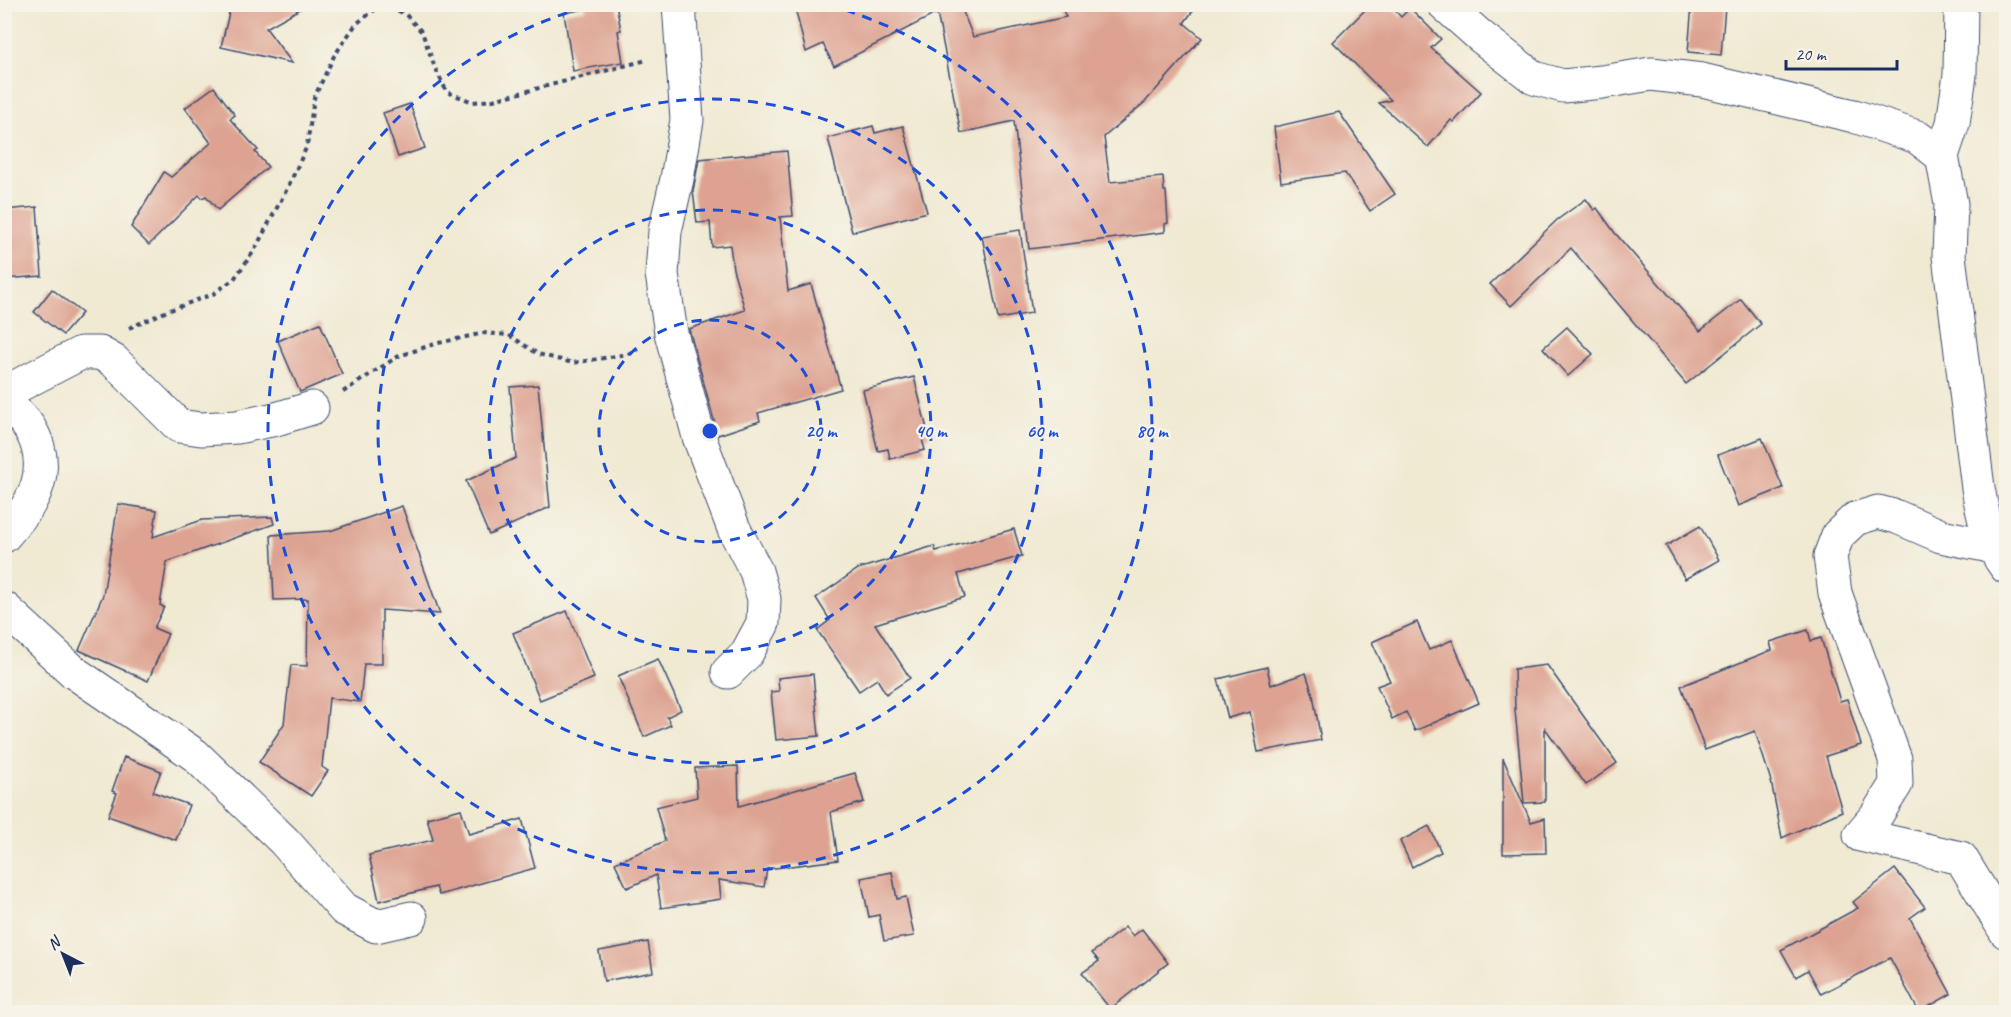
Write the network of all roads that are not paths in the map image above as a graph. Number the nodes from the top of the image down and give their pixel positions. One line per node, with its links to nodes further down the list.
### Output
1 (679, 4): 11 (street)
2 (1444, 4): 4 (street)
3 (1961, 4): 4 (street)
4 (1942, 156): 9 (street)
5 (4, 393): 7 (street)
6 (4, 403): 8 (street)
7 (312, 408)
8 (4, 536)
9 (2001, 557): 13 (street)
10 (4, 608): 12 (street)
11 (728, 672)
12 (411, 918)
13 (2007, 932)

